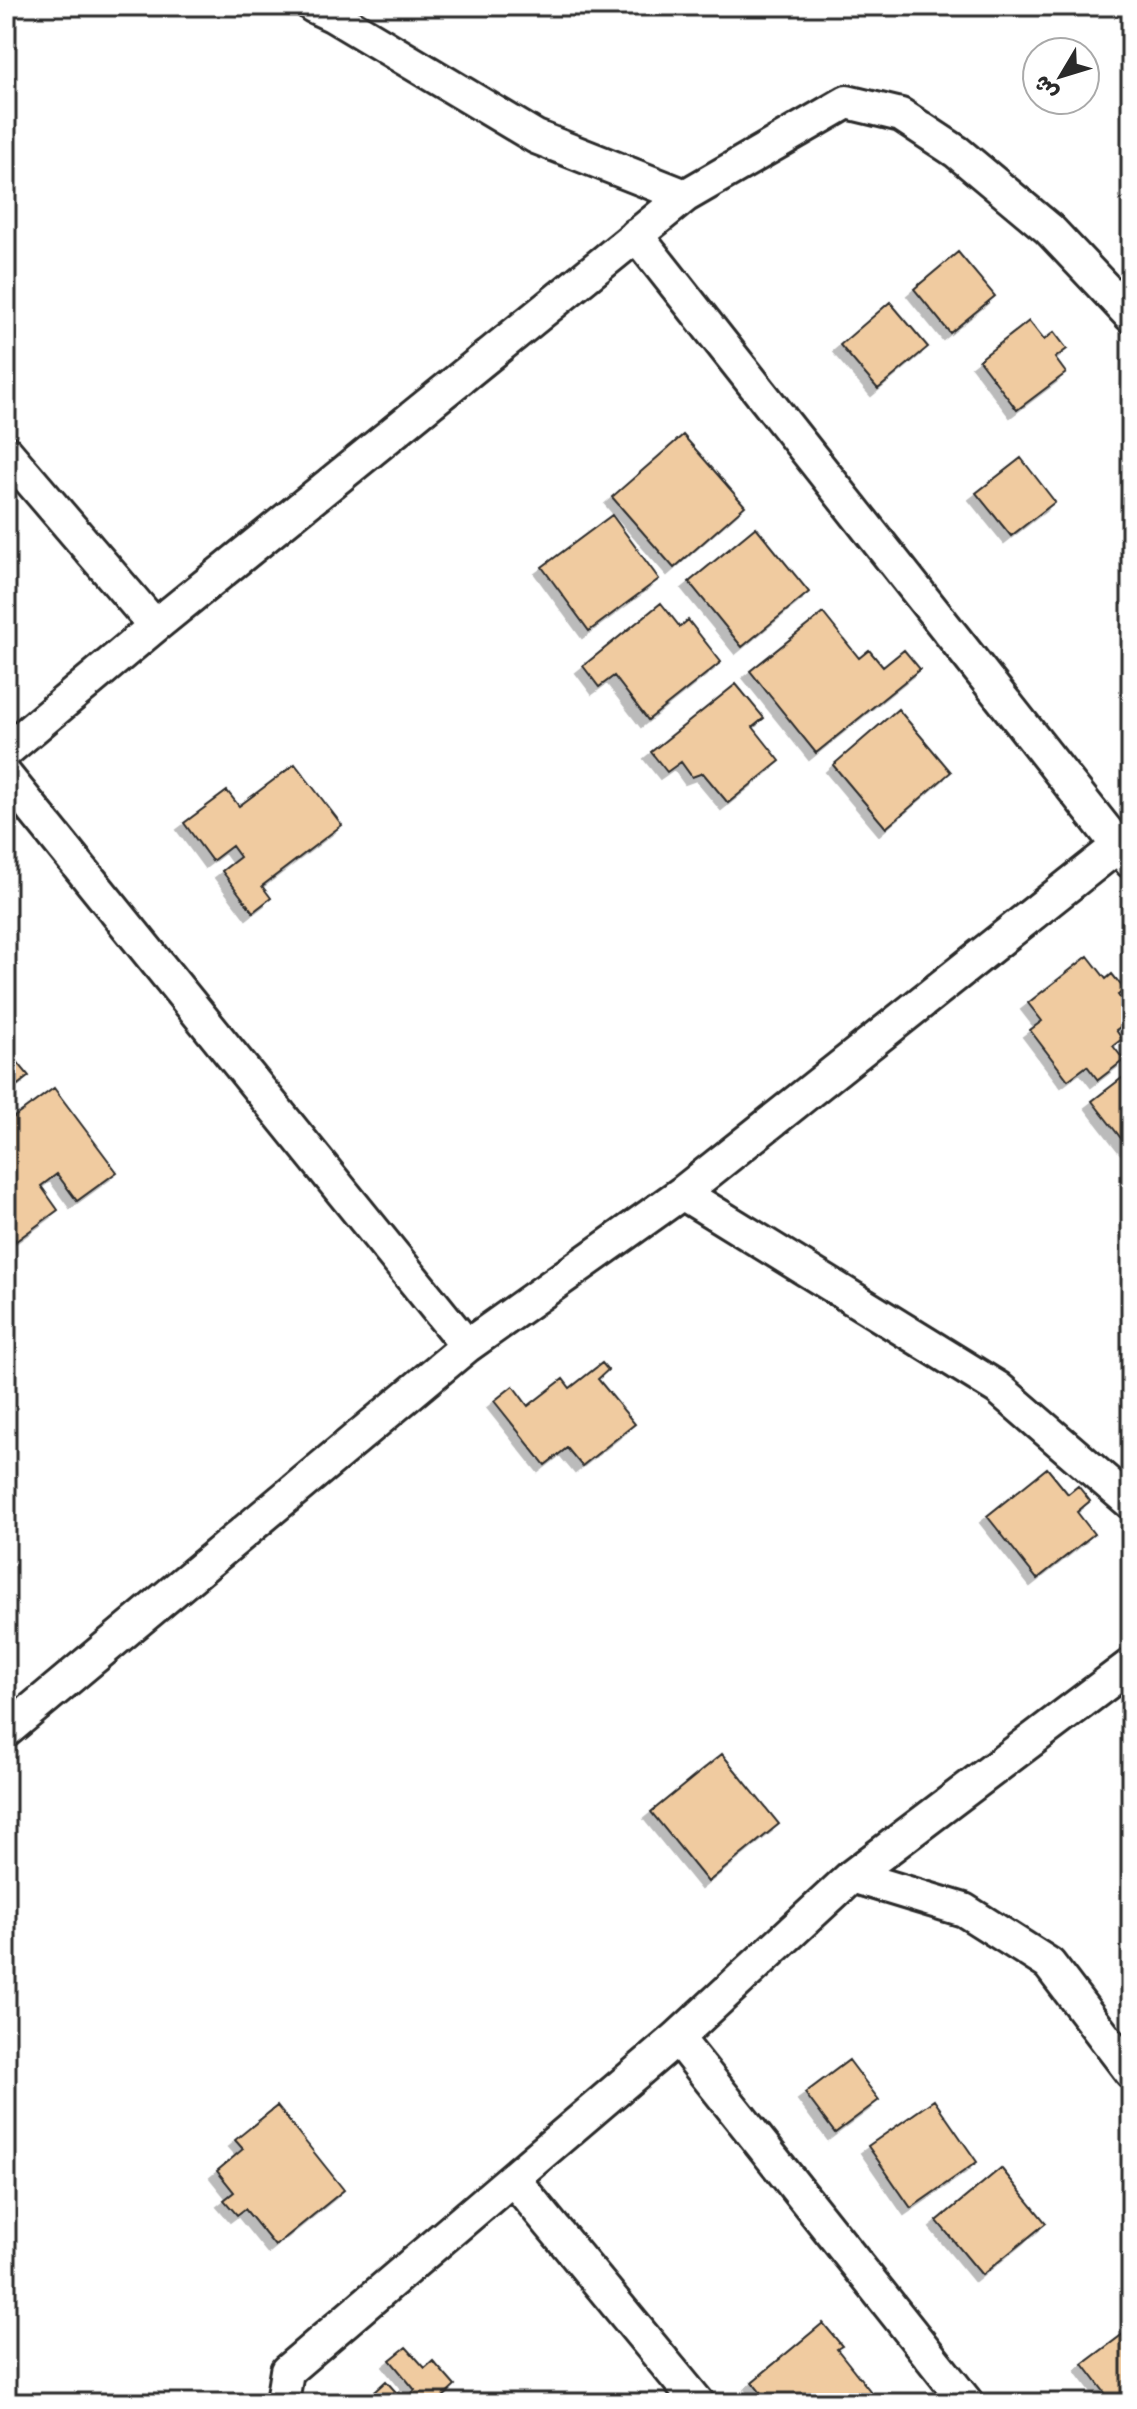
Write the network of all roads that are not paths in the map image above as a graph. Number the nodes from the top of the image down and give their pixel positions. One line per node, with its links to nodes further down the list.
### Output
1 (313, 6): 2 (street)
2 (685, 196): 3 (street); 4 (street)
3 (636, 235): 6 (street); 9 (street)
4 (1131, 316)
5 (6, 452): 6 (street)
6 (155, 626): 7 (street)
7 (6, 751)
8 (6, 776): 11 (street)
9 (1124, 854): 10 (street)
10 (682, 1193): 11 (street); 12 (street)
11 (467, 1346): 14 (street)
12 (1131, 1503)
13 (1131, 1665): 15 (street)
14 (6, 1731)
15 (852, 1876): 16 (street); 17 (street)
16 (677, 2038): 18 (street); 21 (street)
17 (1131, 2072)
18 (514, 2180): 19 (street); 20 (street)
19 (285, 2403)
20 (698, 2403)
21 (967, 2403)

